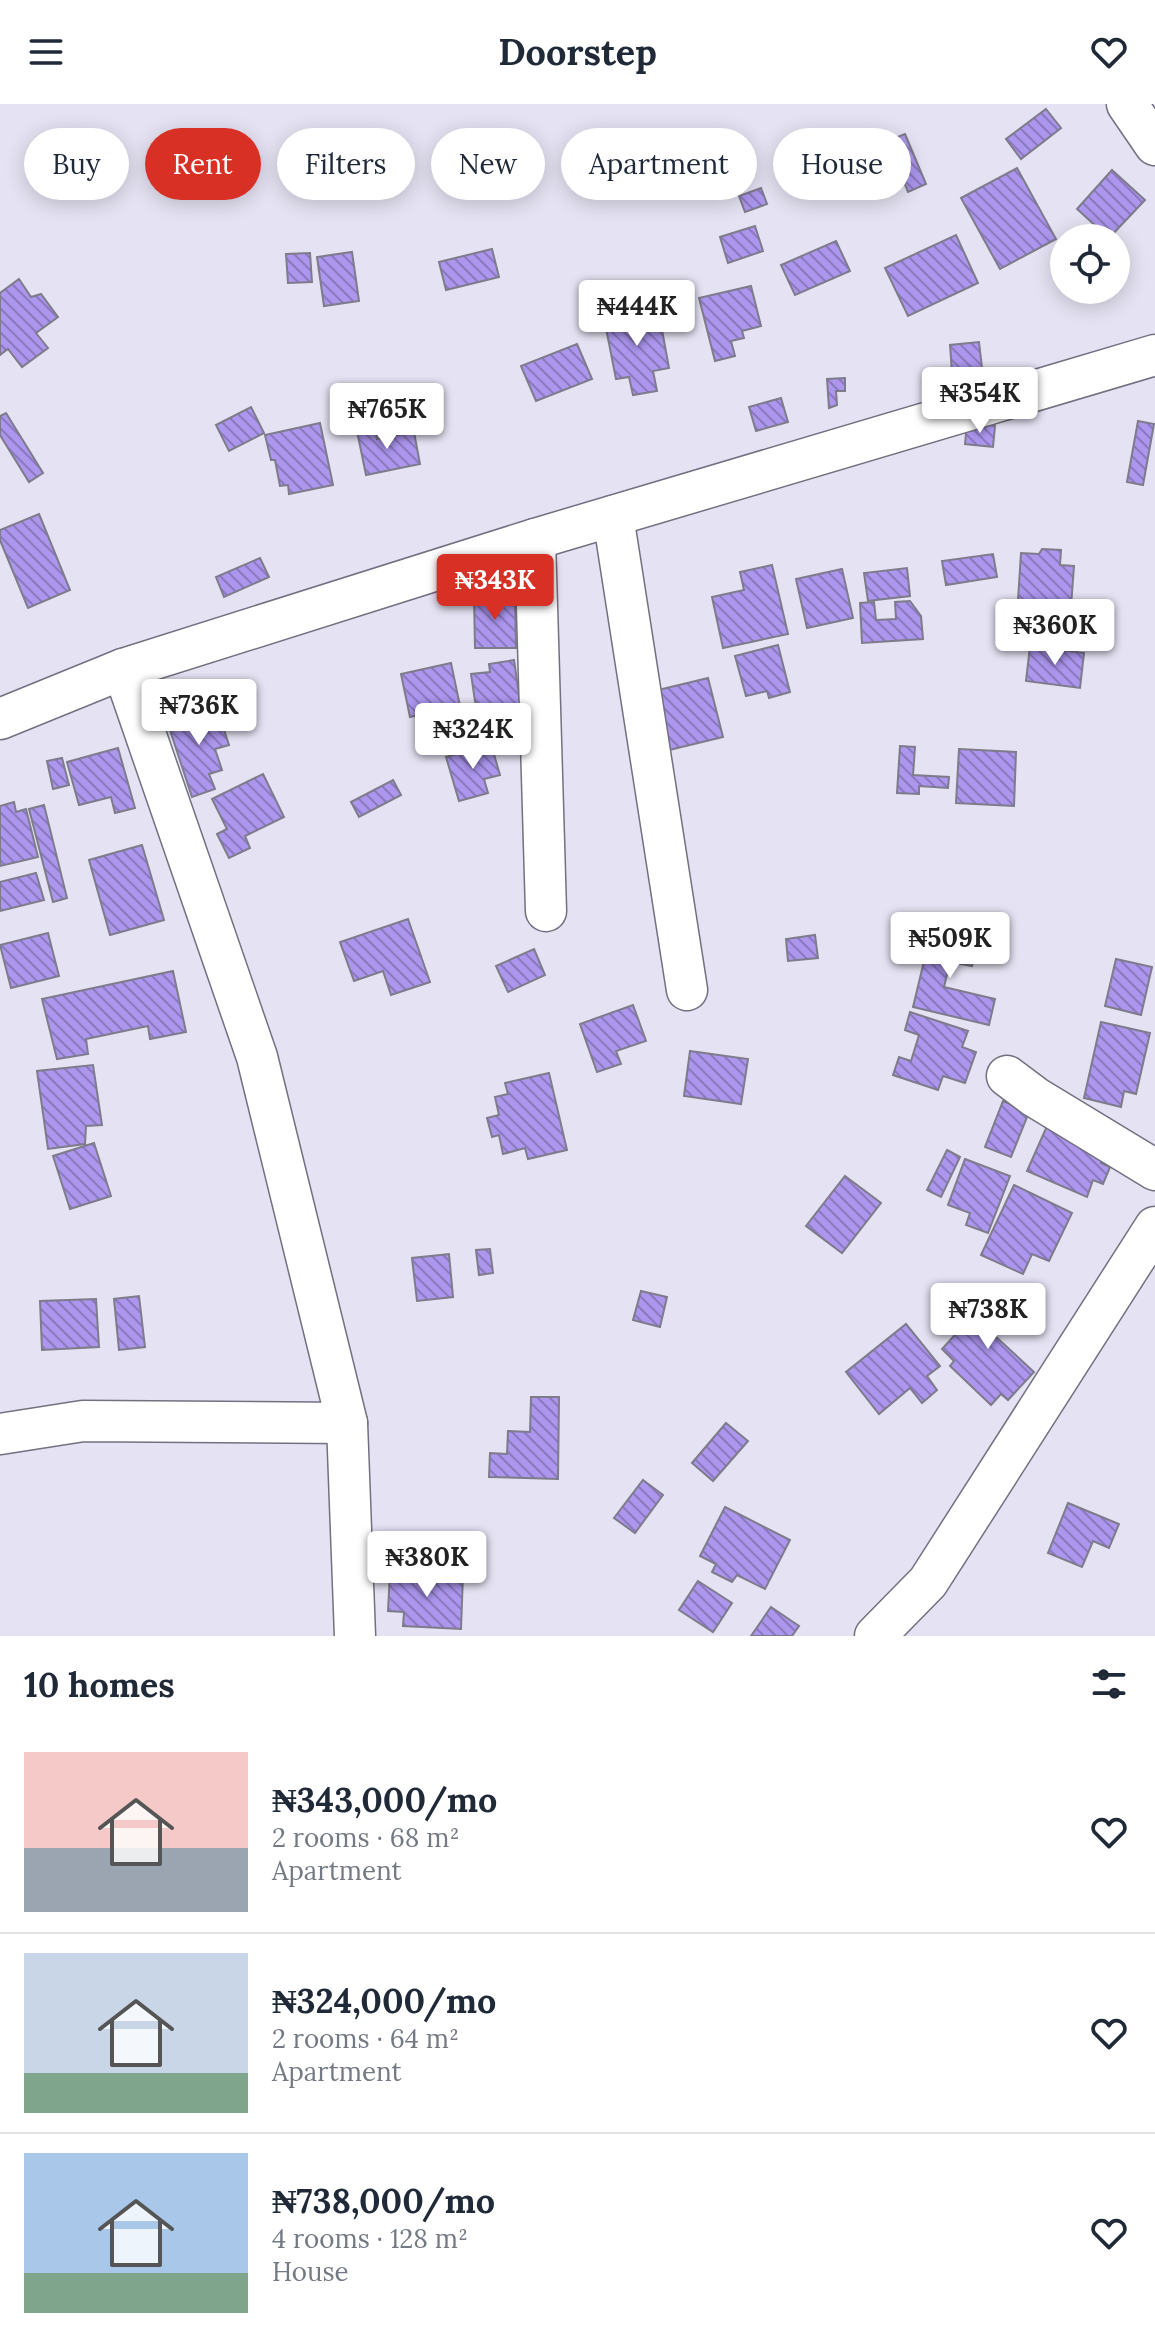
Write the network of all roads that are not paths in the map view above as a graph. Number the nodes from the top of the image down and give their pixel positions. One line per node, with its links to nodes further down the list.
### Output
1 (1127, 104): 2 (street)
2 (1155, 145)
3 (1155, 355): 4 (street)
4 (613, 516): 5 (street); 9 (street)
5 (535, 539): 6 (street); 8 (street)
6 (123, 669): 7 (street); 13 (street)
7 (0, 719)
8 (546, 911)
9 (687, 990)
10 (1007, 1076): 11 (street)
11 (1155, 1170)
12 (1155, 1227): 16 (street)
13 (347, 1423): 14 (street); 15 (street)
14 (0, 1434)
15 (355, 1636)
16 (875, 1636)

